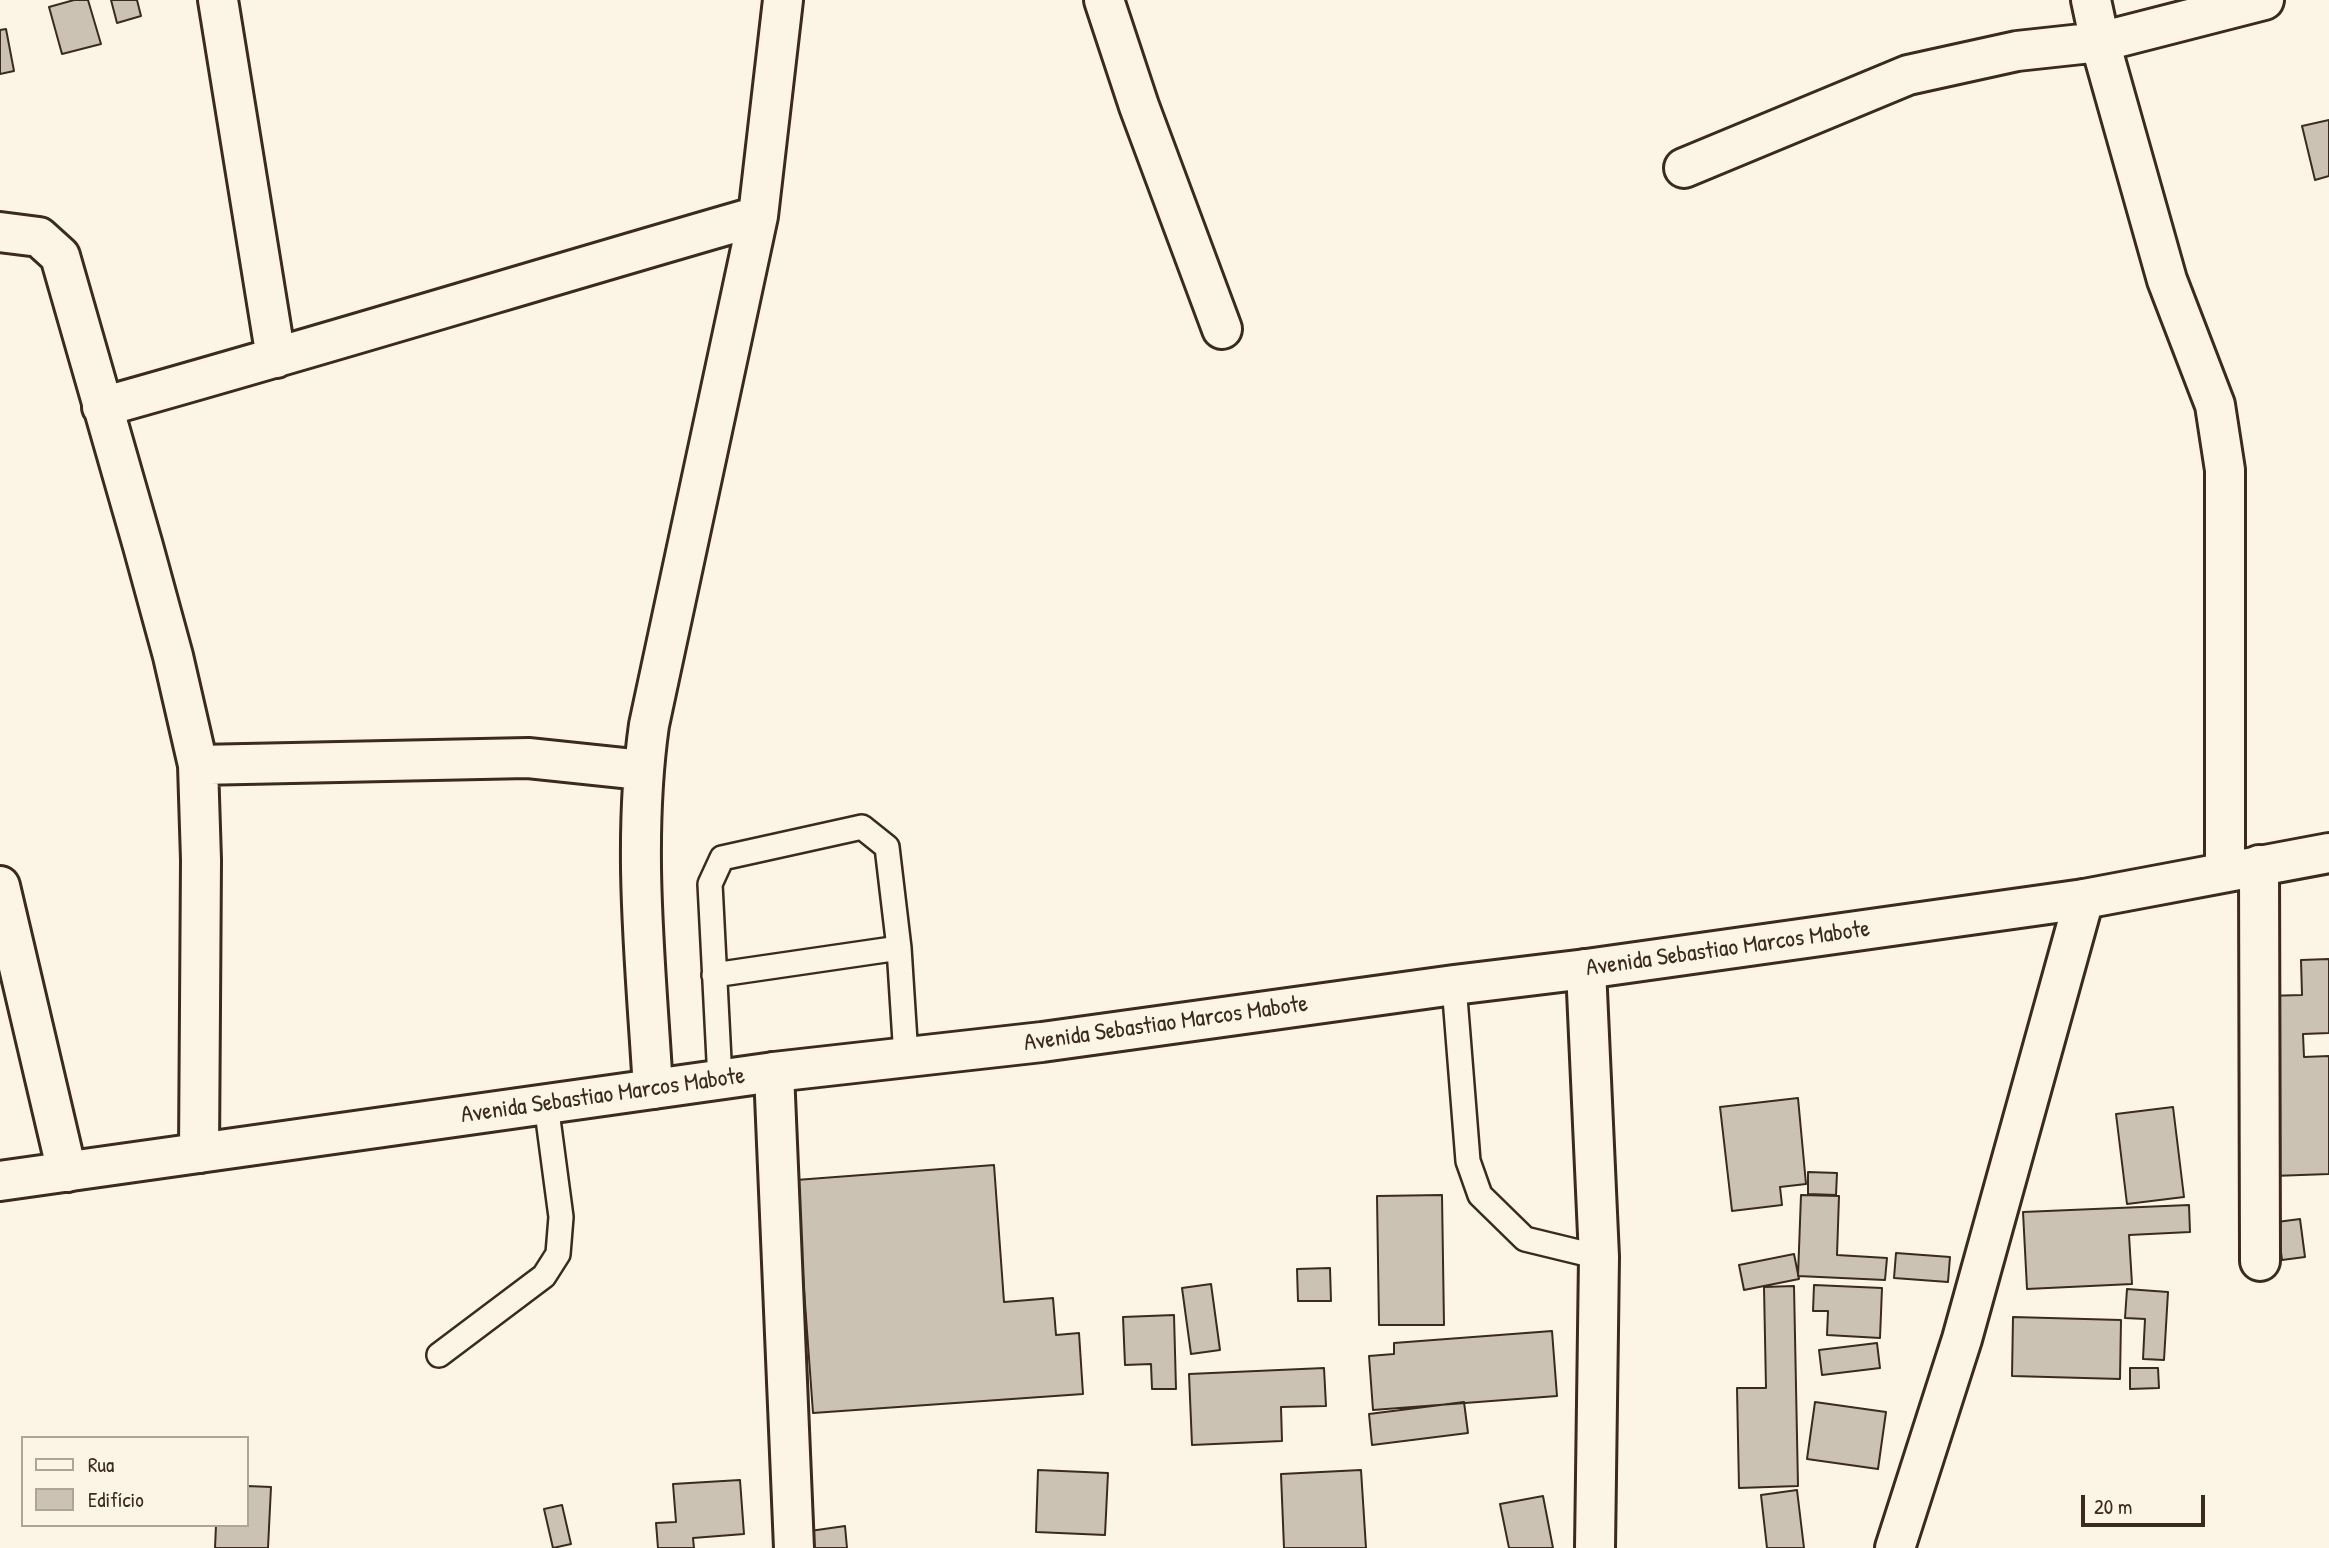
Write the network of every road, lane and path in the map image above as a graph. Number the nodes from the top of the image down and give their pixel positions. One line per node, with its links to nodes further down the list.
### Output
1 (218, 0): 11 (street)
2 (783, 0): 8 (street)
3 (1104, 0): 10 (street)
4 (2091, 0): 6 (street)
5 (2264, 0): 6 (street)
6 (2099, 42): 7 (street); 16 (street)
7 (1684, 168)
8 (758, 216): 11 (street); 14 (street)
9 (0, 232): 12 (street)
10 (1222, 329)
11 (276, 358): 12 (street)
12 (102, 407): 13 (street)
13 (198, 765): 14 (street); 28 (street)
14 (642, 770): 26 (street)
15 (2329, 853): 16 (street, Avenida Sebastiao Marcos Mabote)
16 (2242, 868): 18 (street, Avenida Sebastiao Marcos Mabote); 32 (street)
17 (0, 886): 29 (street)
18 (2084, 899): 20 (street, Avenida Sebastiao Marcos Mabote); 36 (street)
19 (899, 948): 21 (lane); 21 (lane); 23 (lane)
20 (1586, 969): 22 (street, Avenida Sebastiao Marcos Mabote); 31 (street)
21 (715, 975): 25 (lane)
22 (1454, 985): 23 (street, Avenida Sebastiao Marcos Mabote); 31 (lane)
23 (906, 1057): 24 (street, Avenida Sebastiao Marcos Mabote)
24 (774, 1072): 25 (street, Avenida Sebastiao Marcos Mabote); 34 (street)
25 (720, 1080): 26 (street, Avenida Sebastiao Marcos Mabote)
26 (653, 1089): 27 (street, Avenida Sebastiao Marcos Mabote)
27 (546, 1104): 28 (street, Avenida Sebastiao Marcos Mabote); 33 (lane)
28 (199, 1153): 29 (street, Avenida Sebastiao Marcos Mabote)
29 (67, 1172): 30 (street, Avenida Sebastiao Marcos Mabote)
30 (0, 1181)
31 (1599, 1257): 35 (street)
32 (2260, 1261)
33 (439, 1355)
34 (794, 1548)
35 (1595, 1548)
36 (1895, 1548)

